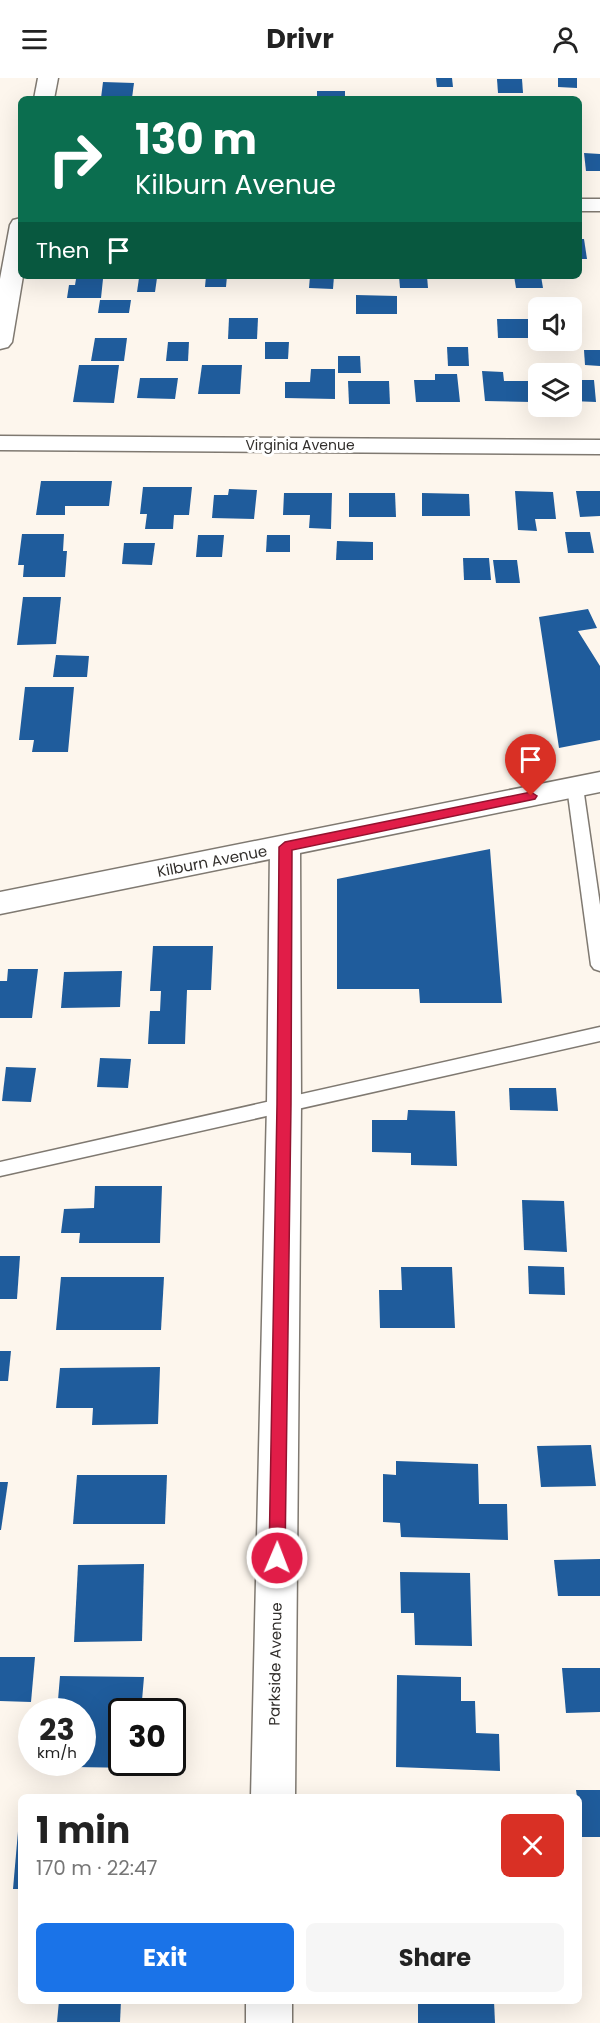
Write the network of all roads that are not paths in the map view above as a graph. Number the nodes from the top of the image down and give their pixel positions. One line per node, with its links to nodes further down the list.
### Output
1 (48, 78): 2 (street)
2 (45, 96)
3 (582, 205): 4 (street)
4 (600, 205)
5 (18, 242): 6 (street)
6 (0, 342)
7 (0, 443): 8 (street, Virginia Avenue)
8 (600, 447)
9 (588, 784): 10 (street, Kilburn Avenue); 12 (lane)
10 (285, 847): 11 (street, Kilburn Avenue); 14 (street, Parkside Avenue)
11 (0, 903)
12 (600, 965)
13 (600, 1034): 14 (lane)
14 (284, 1104): 15 (lane); 16 (street, Parkside Avenue)
15 (0, 1169)
16 (273, 1794)
17 (269, 2004): 18 (street)
18 (269, 2023)

